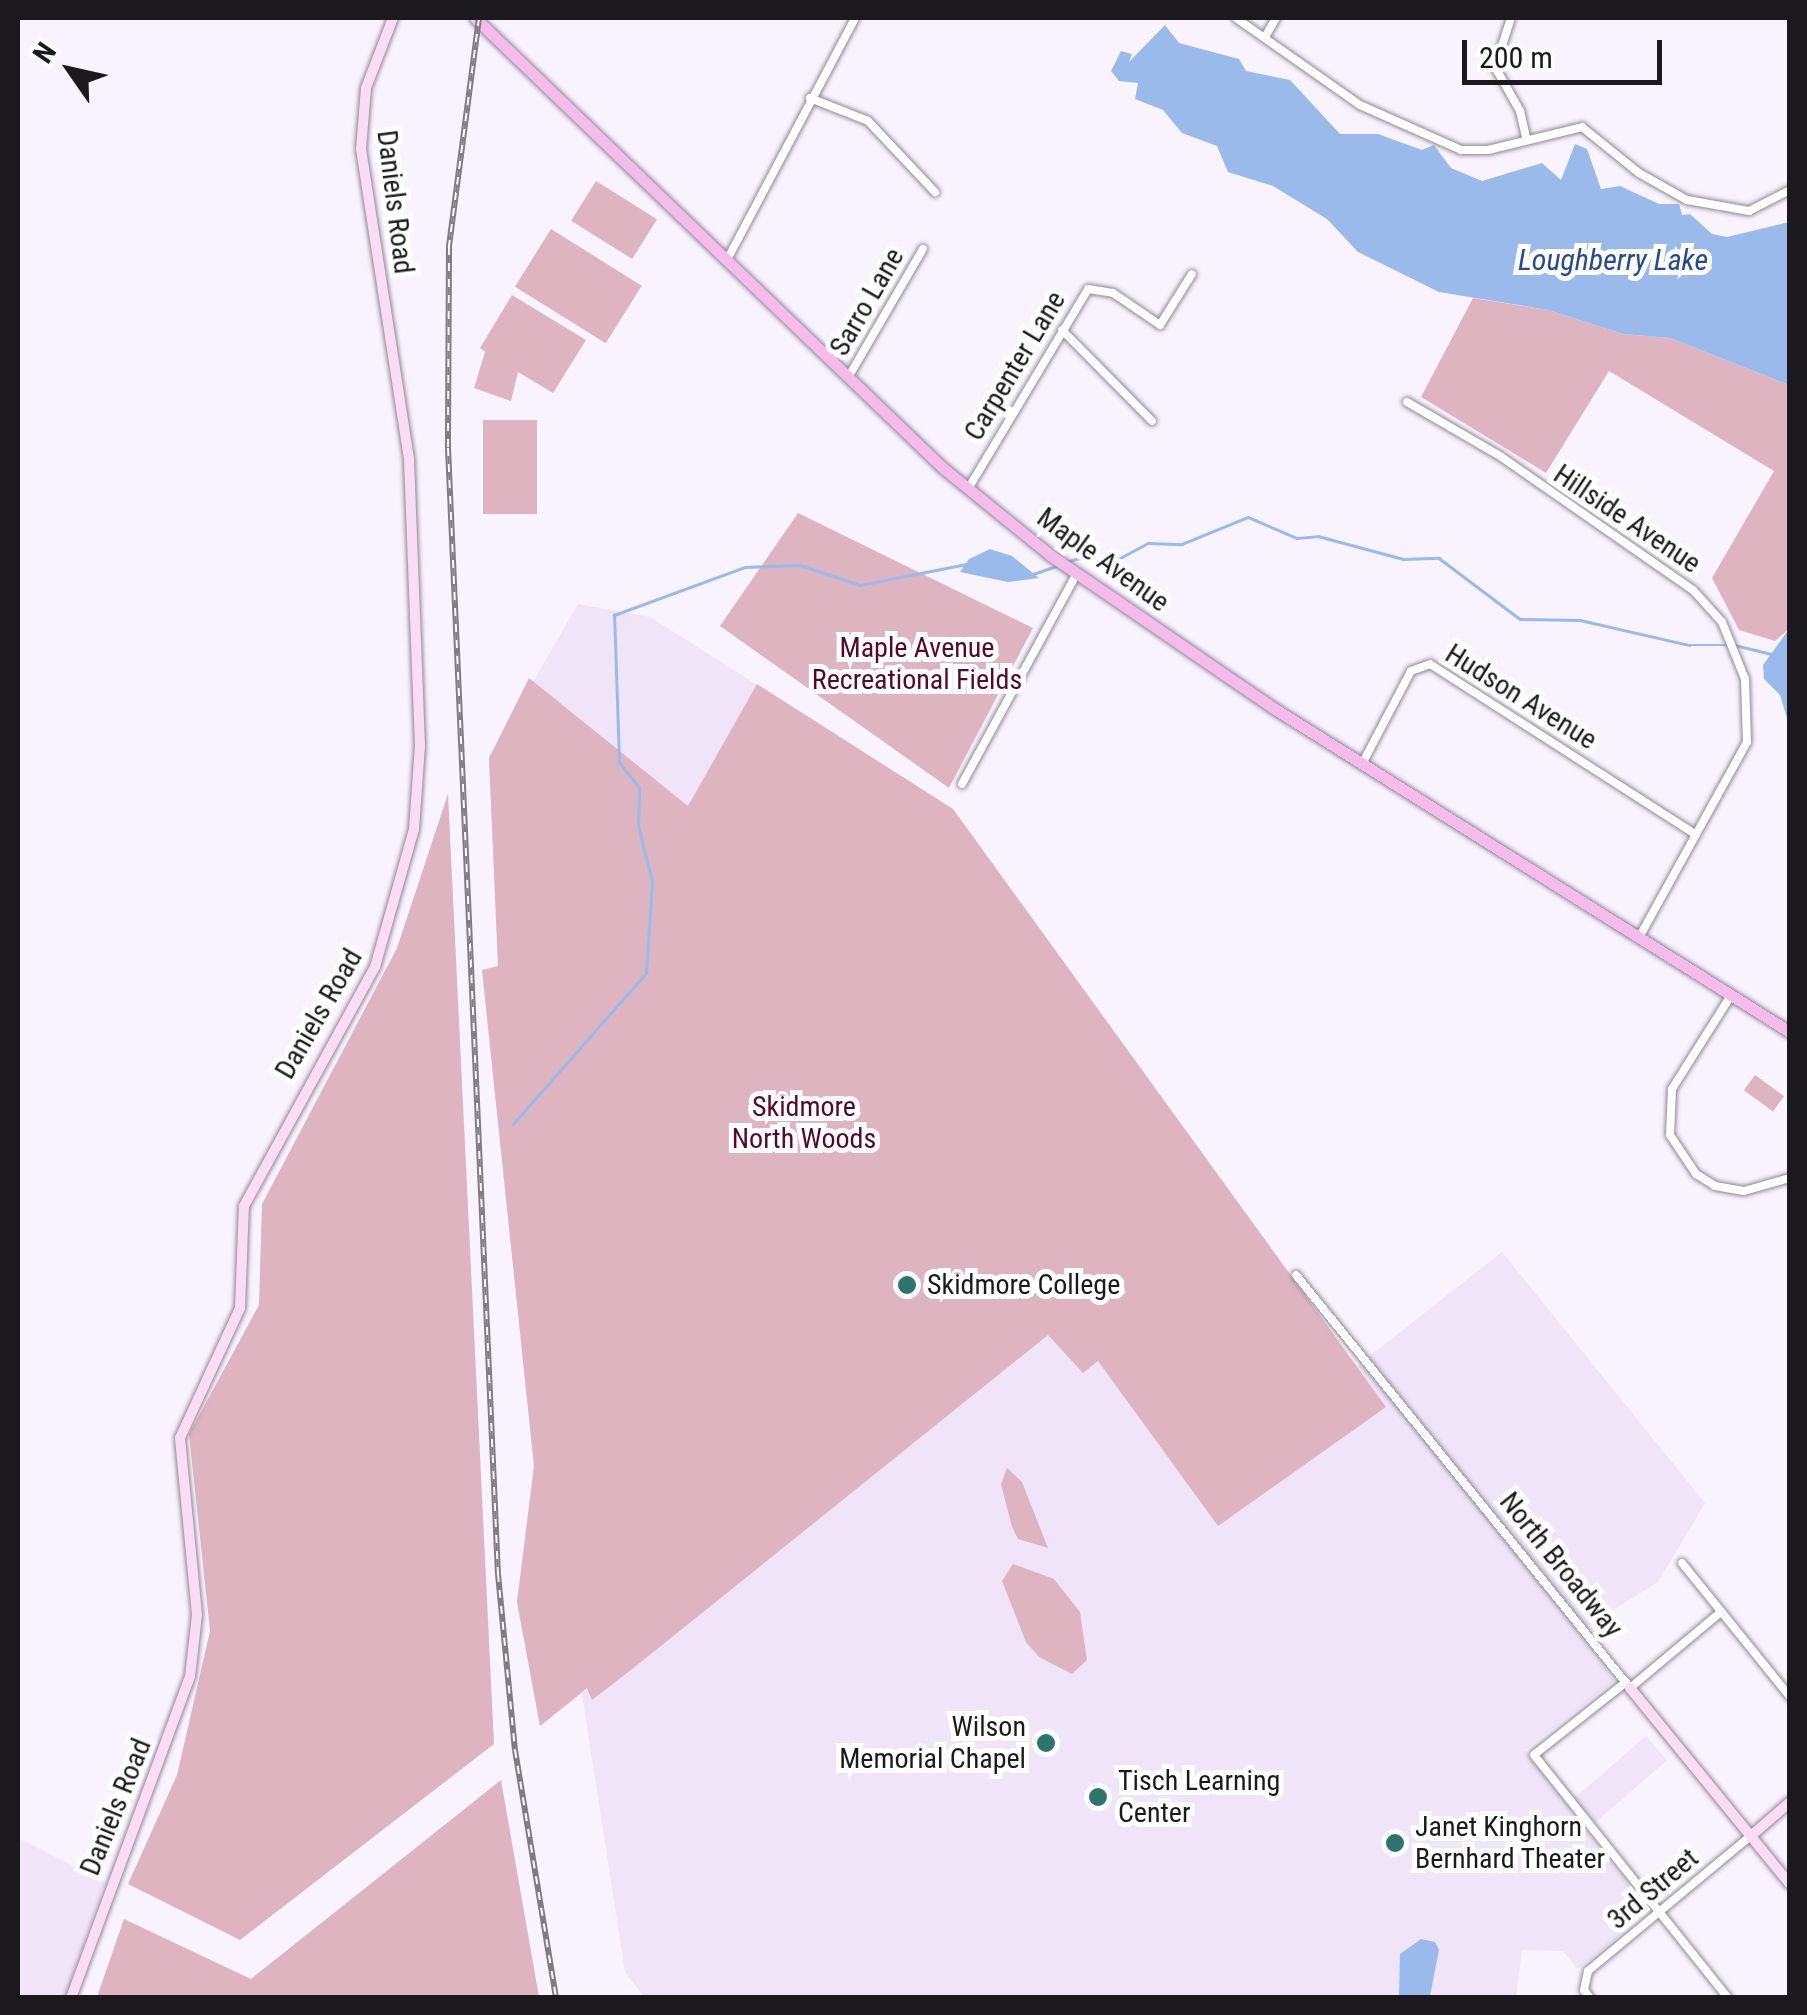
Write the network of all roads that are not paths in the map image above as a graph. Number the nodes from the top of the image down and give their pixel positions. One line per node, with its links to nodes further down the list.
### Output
1 (393, 18): 37 (street, Daniels Road)
2 (474, 18): 13 (main road, Maple Avenue)
3 (854, 18): 8 (street)
4 (1236, 18): 7 (street)
5 (1276, 18): 7 (street)
6 (1511, 18): 9 (street)
7 (1266, 37): 9 (street)
8 (810, 98): 11 (street); 13 (street)
9 (1526, 138): 10 (street)
10 (1790, 190)
11 (935, 192)
12 (923, 250): 16 (street, Sarro Lane)
13 (727, 260): 16 (main road, Maple Avenue)
14 (1192, 274): 15 (street, Carpenter Lane)
15 (1062, 330): 18 (street); 19 (street, Carpenter Lane)
16 (849, 376): 19 (main road, Maple Avenue)
17 (1407, 402): 23 (street, Hillside Avenue)
18 (1152, 422)
19 (968, 488): 20 (main road, Maple Avenue)
20 (1076, 576): 21 (main road, Maple Avenue); 22 (street)
21 (1362, 764): 23 (street, Hudson Avenue); 24 (main road, Maple Avenue)
22 (962, 784)
23 (1696, 835): 24 (street, Hillside Avenue)
24 (1640, 938): 25 (main road, Maple Avenue)
25 (1730, 997): 26 (main road, Maple Avenue); 27 (street)
26 (1790, 1032)
27 (1790, 1178)
28 (1296, 1275): 31 (street, North Broadway)
29 (1682, 1562): 30 (street)
30 (1721, 1612): 31 (street); 32 (street)
31 (1628, 1685): 34 (street, North Broadway); 36 (street)
32 (1790, 1697)
33 (1790, 1802): 34 (street)
34 (1752, 1835): 35 (street, North Broadway); 36 (street, 3rd Street)
35 (1790, 1884)
36 (1661, 1911): 38 (street, 3rd Street); 39 (street)
37 (71, 1998)
38 (1590, 1998)
39 (1728, 1998)

